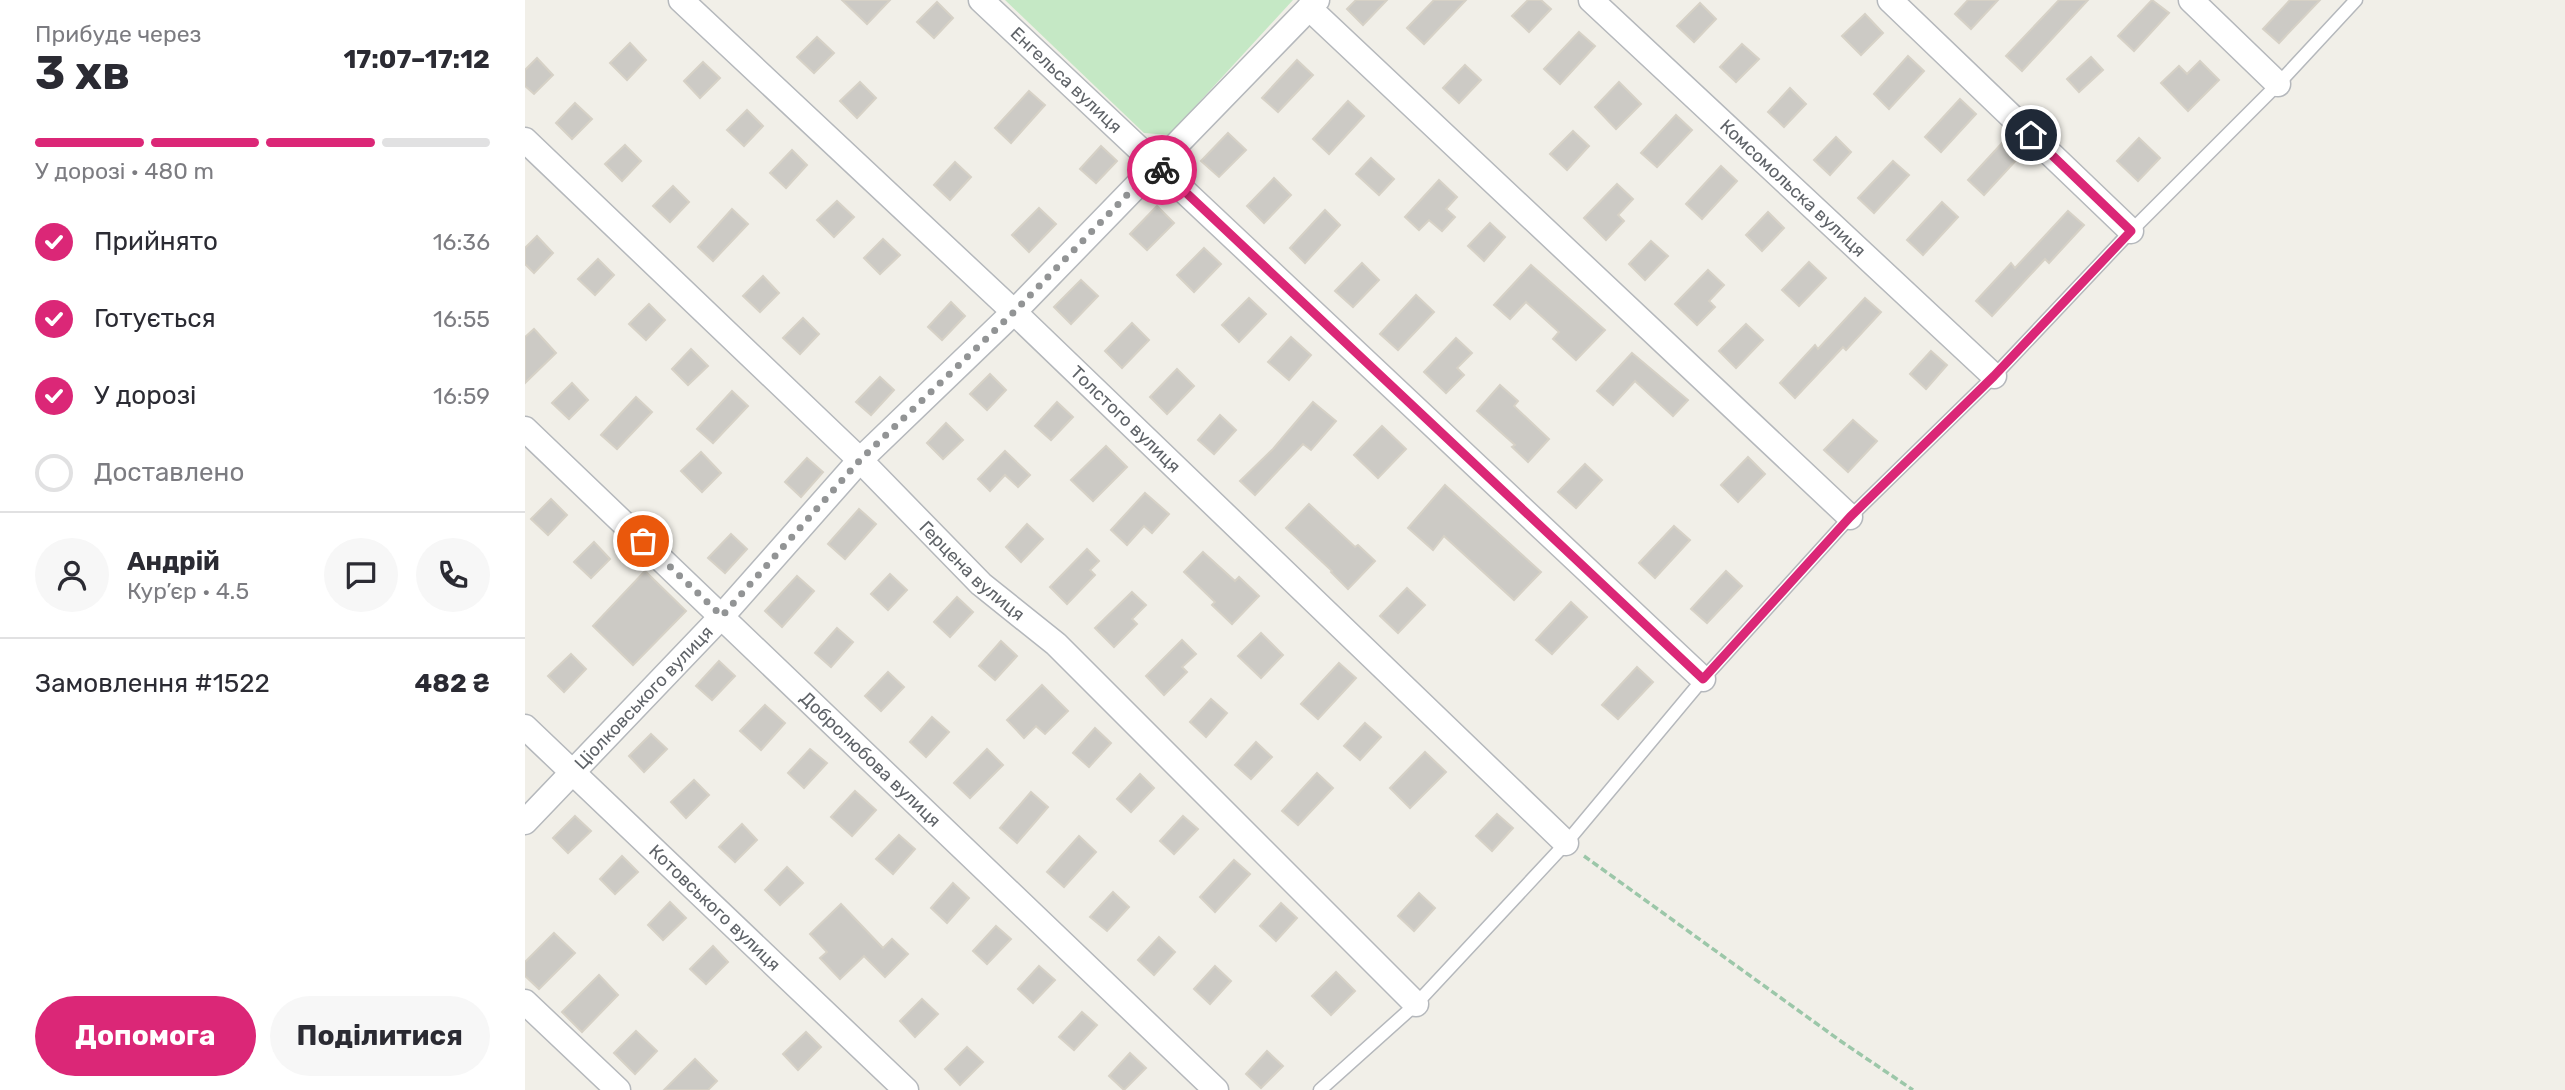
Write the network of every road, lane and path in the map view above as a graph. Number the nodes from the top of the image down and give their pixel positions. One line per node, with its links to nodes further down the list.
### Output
1 (681, 0): 12 (street, Толстого вулиця)
2 (981, 0): 10 (street, Енгельса вулиця)
3 (1591, 0): 13 (street, Комсомольска вулиця)
4 (1890, 0): 11 (street)
5 (2191, 0): 8 (street)
6 (2356, 0): 8 (lane)
7 (1313, 4): 10 (street, Ціолковського вулиця); 16 (street)
8 (2278, 83): 11 (lane)
9 (525, 140): 15 (street, Герцена вулиця)
10 (1156, 165): 12 (street, Ціолковського вулиця); 18 (street, Енгельса вулиця)
11 (2131, 231): 13 (lane)
12 (1014, 312): 15 (street, Ціолковського вулиця); 22 (street, Толстого вулиця)
13 (1994, 376): 16 (lane)
14 (525, 429): 17 (street, Добролюбова вулиця)
15 (860, 460): 17 (street, Ціолковського вулиця); 24 (street, Герцена вулиця)
16 (1850, 517): 18 (lane)
17 (722, 616): 20 (street, Ціолковського вулиця); 27 (street, Добролюбова вулиця)
18 (1703, 679): 22 (lane)
19 (525, 727): 20 (street, Котовського вулиця)
20 (572, 773): 21 (street, Ціолковського вулиця); 26 (street, Котовського вулиця)
21 (525, 822)
22 (1566, 843): 24 (lane); 29 (path)
23 (525, 1002): 25 (street)
24 (1416, 1004): 28 (lane)
25 (618, 1090)
26 (906, 1090)
27 (1216, 1090)
28 (1320, 1090)
29 (1913, 1090)

